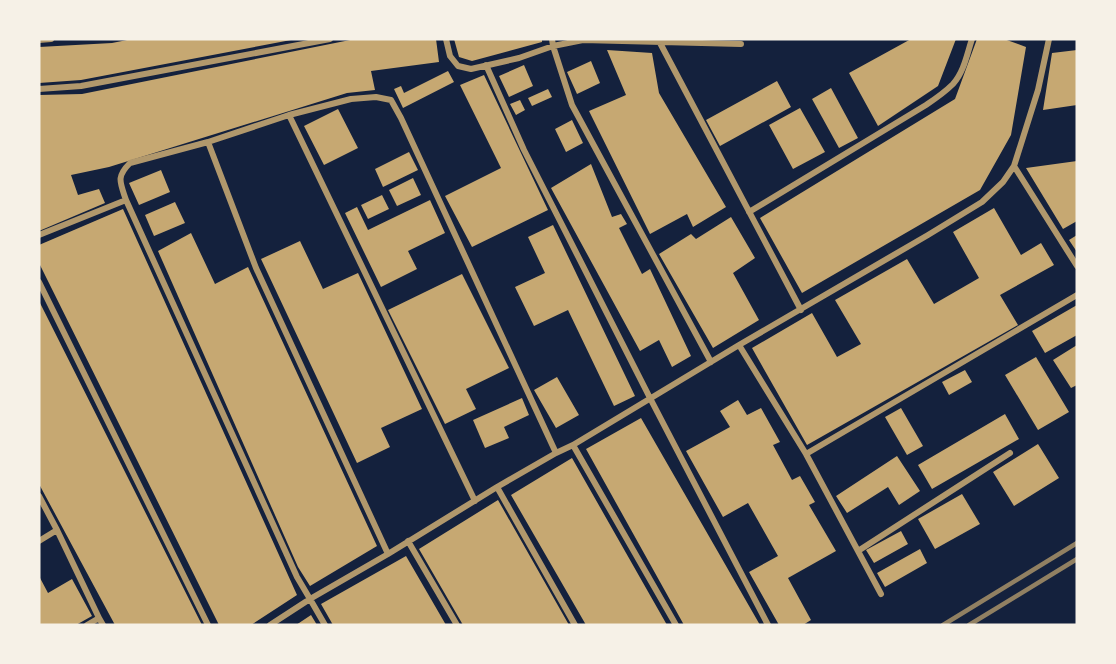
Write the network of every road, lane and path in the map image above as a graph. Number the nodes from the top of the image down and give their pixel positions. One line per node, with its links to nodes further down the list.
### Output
1 (51, 39): 6 (street)
2 (330, 39): 11 (street)
3 (446, 39): 10 (street)
4 (972, 39): 16 (street)
5 (1048, 39): 14 (street)
6 (39, 40)
7 (659, 41): 8 (street); 9 (street); 16 (street)
8 (552, 43): 10 (street); 23 (street)
9 (741, 44)
10 (486, 65): 24 (street)
11 (39, 89)
12 (289, 115): 13 (street); 26 (street); 31 (street)
13 (208, 142): 15 (street); 36 (street)
14 (1014, 166): 18 (street); 21 (street)
15 (126, 200): 17 (street); 38 (street)
16 (749, 212): 21 (street)
17 (39, 236)
18 (1077, 266)
19 (39, 282): 42 (street)
20 (1077, 295): 28 (street)
21 (801, 310): 22 (street)
22 (739, 345): 23 (street); 28 (street)
23 (711, 362): 24 (street)
24 (650, 398): 25 (street); 48 (street)
25 (573, 445): 26 (street); 47 (street)
26 (556, 453): 29 (street)
27 (1010, 453): 35 (street)
28 (806, 454): 35 (street)
29 (497, 487): 31 (street); 46 (street)
30 (39, 496): 32 (street)
31 (475, 501): 34 (street)
32 (57, 530): 33 (street); 39 (street)
33 (39, 541)
34 (408, 541): 36 (street); 45 (street)
35 (858, 551): 37 (street)
36 (388, 554): 38 (street)
37 (881, 594)
38 (310, 599): 43 (street); 44 (street)
39 (99, 618): 40 (street); 41 (street)
40 (87, 625)
41 (103, 625)
42 (208, 625)
43 (270, 625)
44 (325, 625)
45 (457, 625)
46 (575, 625)
47 (676, 625)
48 (768, 625)

